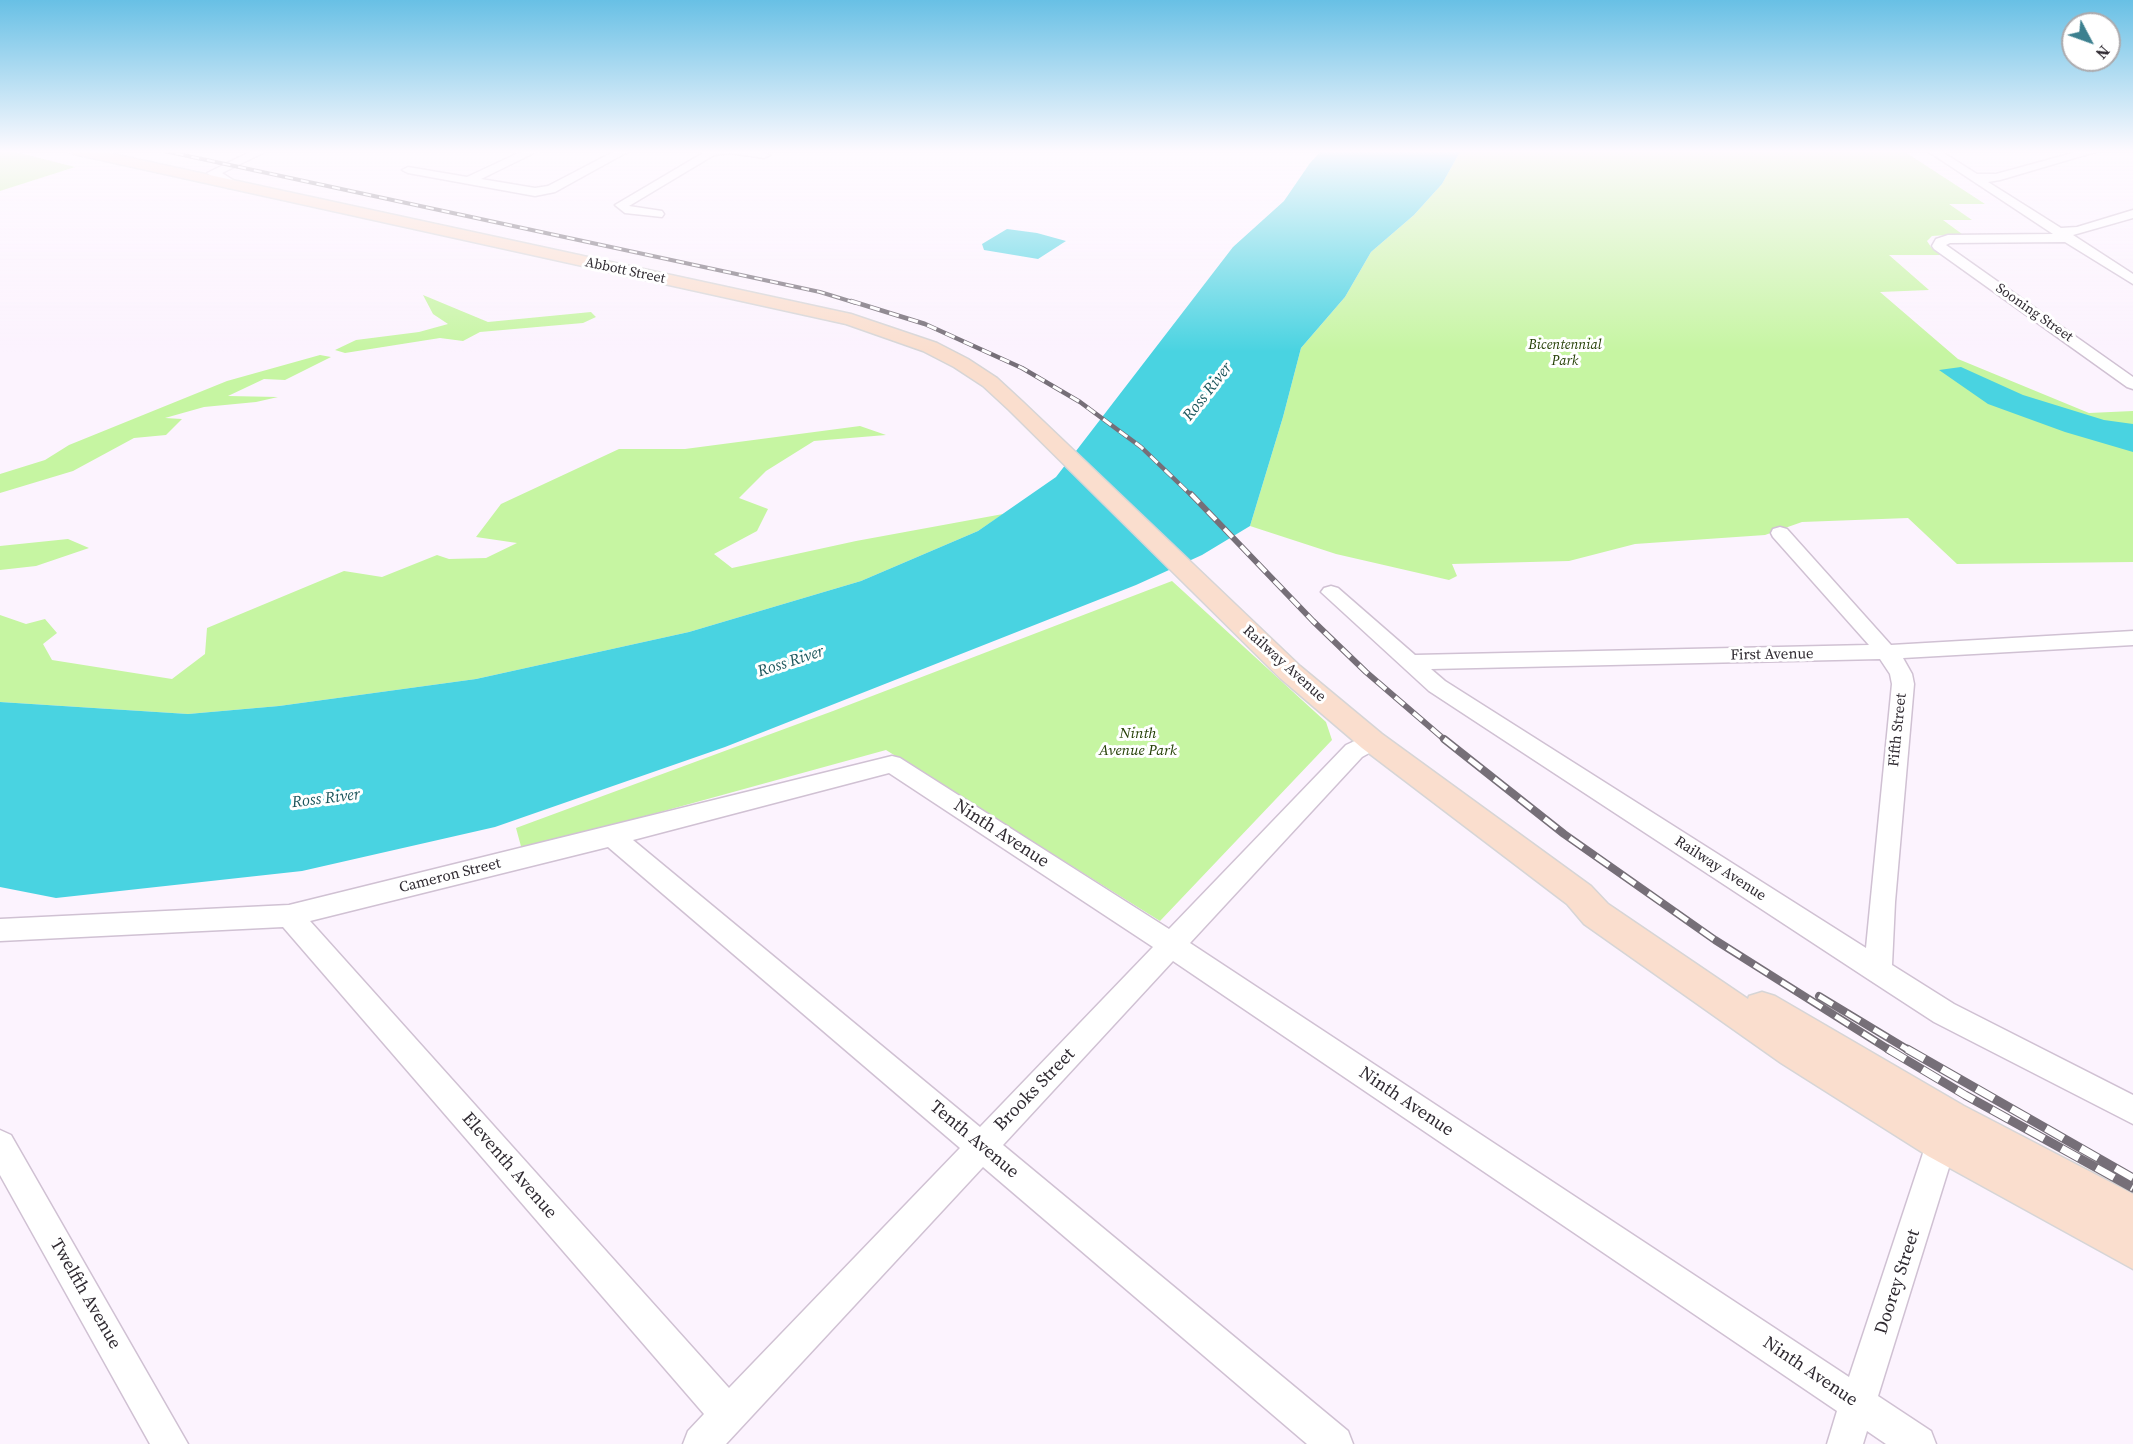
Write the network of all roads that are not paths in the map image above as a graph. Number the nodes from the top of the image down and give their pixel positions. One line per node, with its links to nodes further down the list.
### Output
1 (380, 217): 8 (main road, Abbott Street)
2 (2037, 217): 4 (street)
3 (2126, 217): 4 (street)
4 (2065, 235): 5 (street); 6 (street, Sooning Street)
5 (2133, 280)
6 (2133, 384)
7 (1779, 533): 11 (street, Fifth Street)
8 (1193, 580): 13 (main road, Railway Avenue)
9 (1331, 592): 12 (street, Railway Avenue)
10 (2133, 638): 11 (street, First Avenue)
11 (1886, 652): 12 (street, First Avenue); 19 (street, Fifth Street)
12 (1410, 662): 19 (street, Railway Avenue)
13 (1372, 741): 18 (street, Brooks Street); 21 (main road, Railway Avenue)
14 (892, 764): 15 (street, Cameron Street); 18 (street, Ninth Avenue)
15 (612, 836): 16 (street, Cameron Street); 22 (street, Tenth Avenue)
16 (289, 916): 17 (street, Cameron Street); 27 (street, Eleventh Avenue)
17 (0, 930)
18 (1173, 946): 22 (street, Brooks Street); 26 (street, Ninth Avenue)
19 (1878, 971): 20 (street, Railway Avenue)
20 (2133, 1110)
21 (1946, 1131): 24 (main road, Railway Avenue); 25 (main road, Railway Avenue); 26 (street, Doorey Street)
22 (981, 1146): 27 (street, Brooks Street); 30 (street, Tenth Avenue)
23 (2, 1154): 28 (street, Twelfth Avenue)
24 (2133, 1216)
25 (2133, 1248)
26 (1858, 1404): 31 (street, Doorey Street); 32 (street, Ninth Avenue)
27 (729, 1415): 29 (street, Brooks Street)
28 (170, 1444)
29 (701, 1444)
30 (1335, 1444)
31 (1845, 1444)
32 (1918, 1444)

